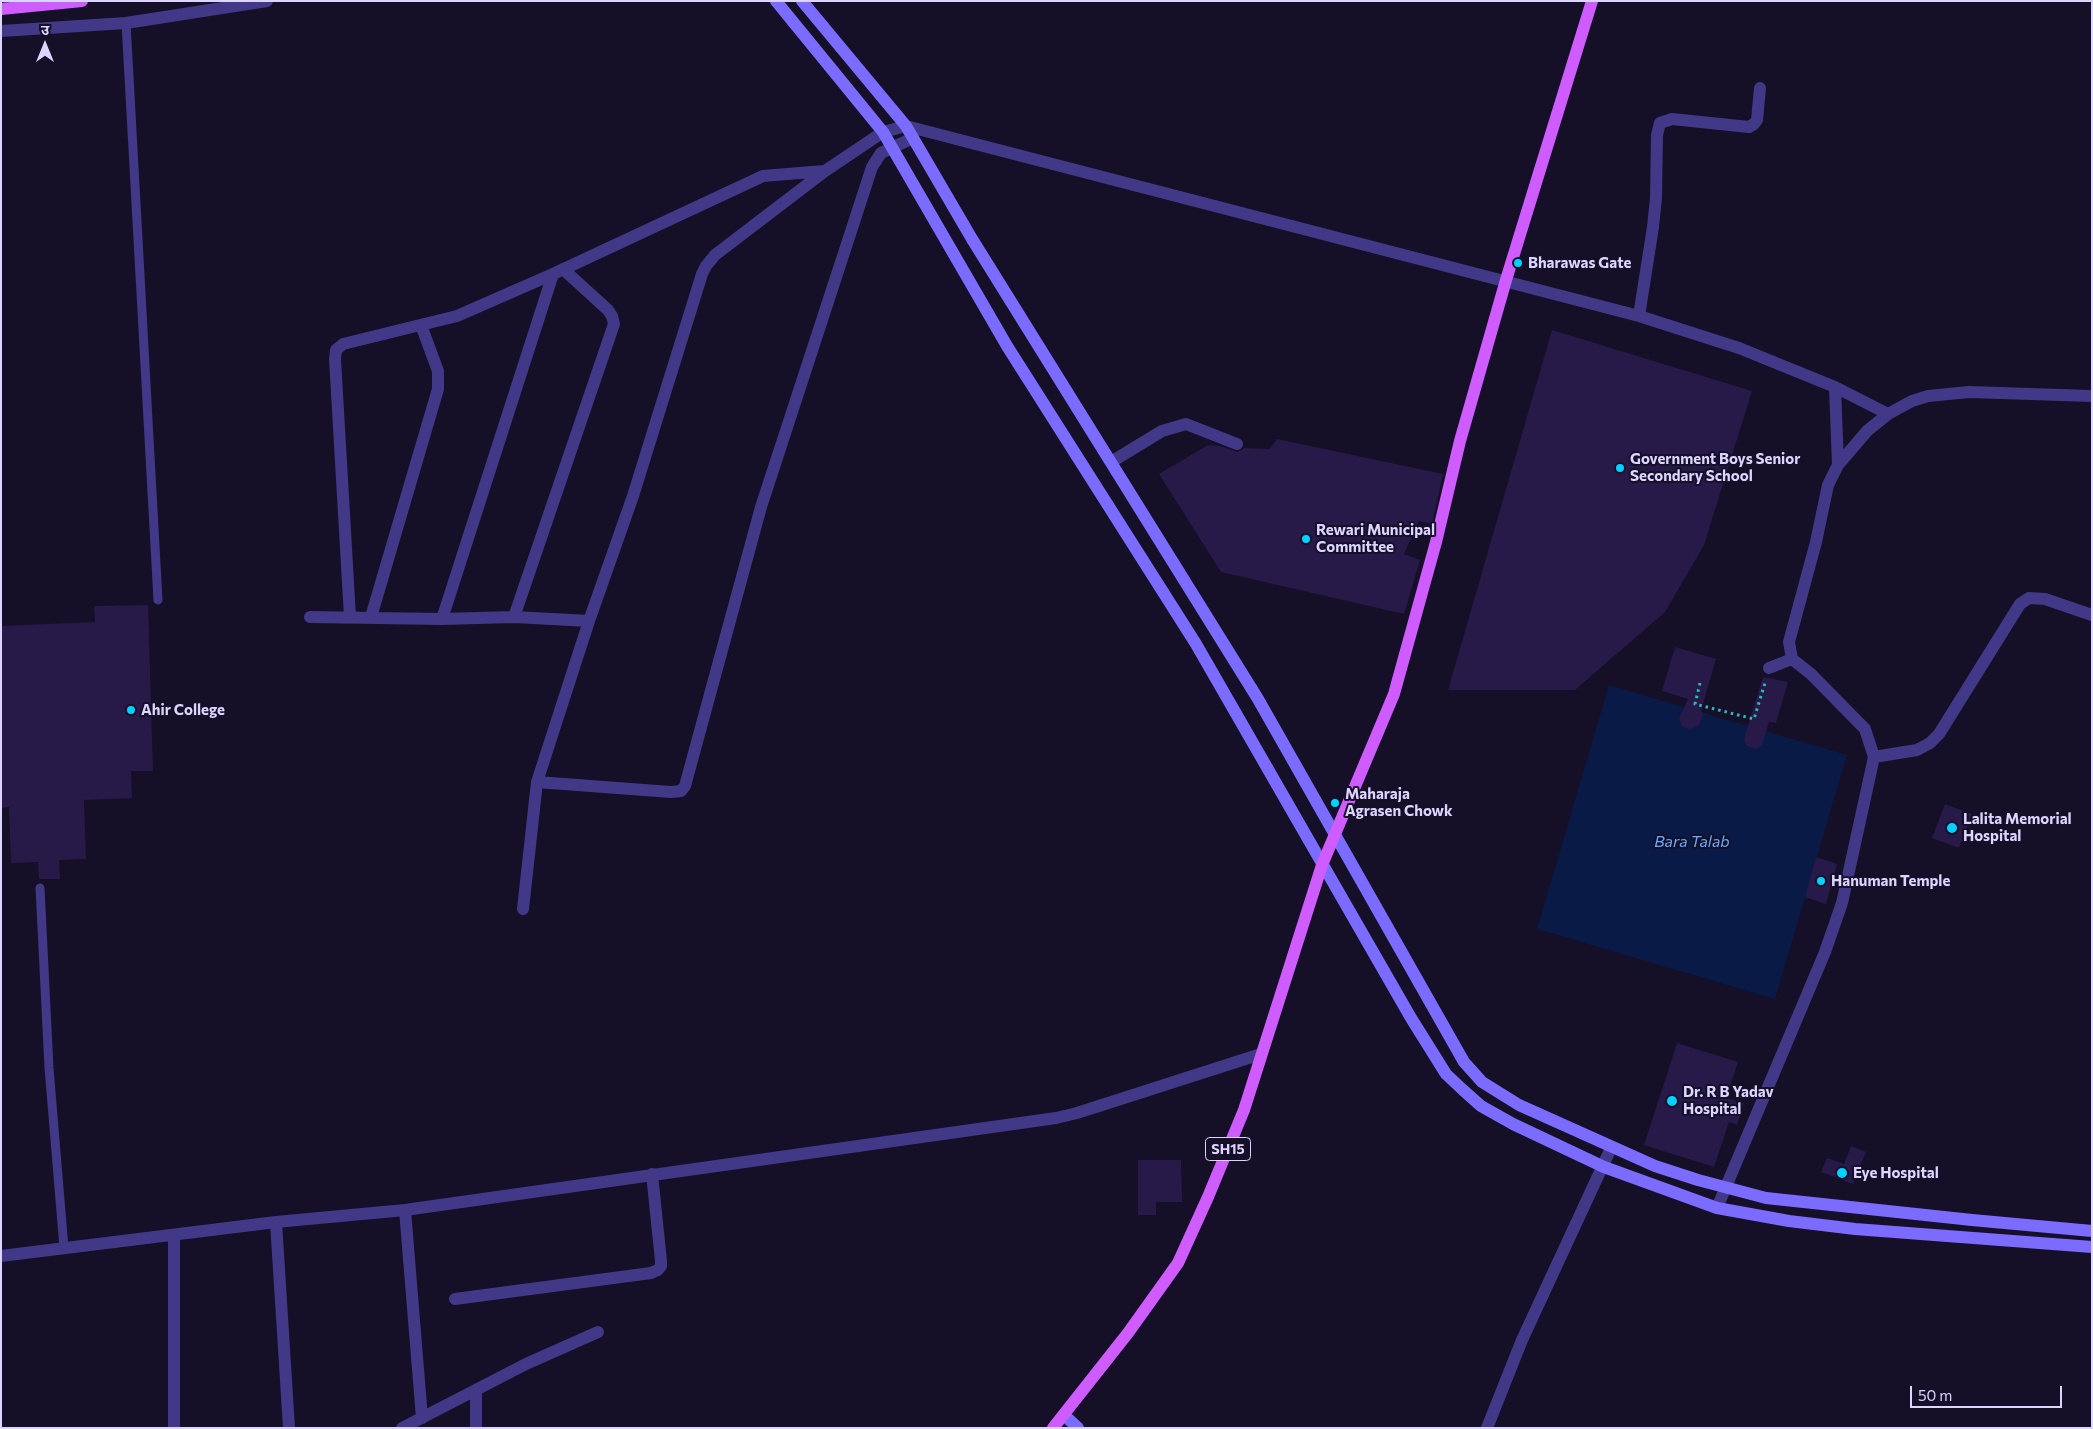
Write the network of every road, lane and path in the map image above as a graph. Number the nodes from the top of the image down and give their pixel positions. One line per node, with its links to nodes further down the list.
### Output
1 (82, 1): 6 (main road)
2 (267, 1): 7 (street)
3 (776, 1): 11 (main road)
4 (802, 1): 10 (main road)
5 (1592, 1): 16 (main road)
6 (1, 9)
7 (126, 23): 8 (street); 25 (lane)
8 (1, 31)
9 (1760, 88): 17 (street)
10 (906, 126): 11 (street); 12 (main road); 16 (street)
11 (883, 132): 13 (main road); 14 (street)
12 (913, 138): 13 (street); 23 (main road)
13 (892, 148): 37 (street); 39 (main road)
14 (825, 171): 15 (street); 32 (street)
15 (558, 271): 18 (street); 30 (street); 31 (street)
16 (1506, 280): 17 (street); 38 (main road)
17 (1639, 316): 19 (street)
18 (421, 325): 28 (street); 29 (street)
19 (1835, 388): 21 (street); 24 (street)
20 (2092, 396): 21 (street)
21 (1888, 414): 24 (street)
22 (1237, 444): 23 (street)
23 (1111, 462): 38 (main road)
24 (1838, 464): 33 (street)
25 (158, 600)
26 (2092, 615): 36 (street)
27 (310, 617): 28 (street)
28 (350, 617): 29 (street)
29 (371, 617): 31 (street)
30 (514, 617): 31 (street); 32 (street)
31 (442, 619)
32 (589, 621): 37 (street)
33 (1792, 659): 34 (street); 36 (street)
34 (1769, 668): 35 (path)
35 (1700, 683)
36 (1874, 757): 46 (street)
37 (536, 782): 41 (street)
38 (1335, 835): 39 (main road, SH15); 43 (main road)
39 (1322, 864): 42 (main road, SH15); 44 (main road)
40 (40, 888): 53 (lane)
41 (523, 909)
42 (1261, 1054): 45 (street); 58 (main road, SH15)
43 (1611, 1148): 44 (street); 46 (main road)
44 (1604, 1167): 47 (main road); 66 (street)
45 (652, 1174): 48 (street); 55 (street)
46 (1726, 1188): 47 (street); 50 (main road)
47 (1718, 1208): 52 (main road)
48 (405, 1210): 49 (street); 59 (street)
49 (276, 1222): 51 (street); 61 (street)
50 (2092, 1231)
51 (174, 1234): 53 (street); 60 (street)
52 (2092, 1246)
53 (64, 1248): 54 (street)
54 (1, 1256)
55 (454, 1299)
56 (598, 1332): 57 (street)
57 (476, 1390): 59 (street); 63 (street)
58 (1064, 1415): 64 (main road, SH15); 65 (main road)
59 (422, 1418): 62 (street)
60 (174, 1428)
61 (289, 1428)
62 (402, 1428)
63 (476, 1428)
64 (1053, 1428)
65 (1078, 1428)
66 (1487, 1428)

